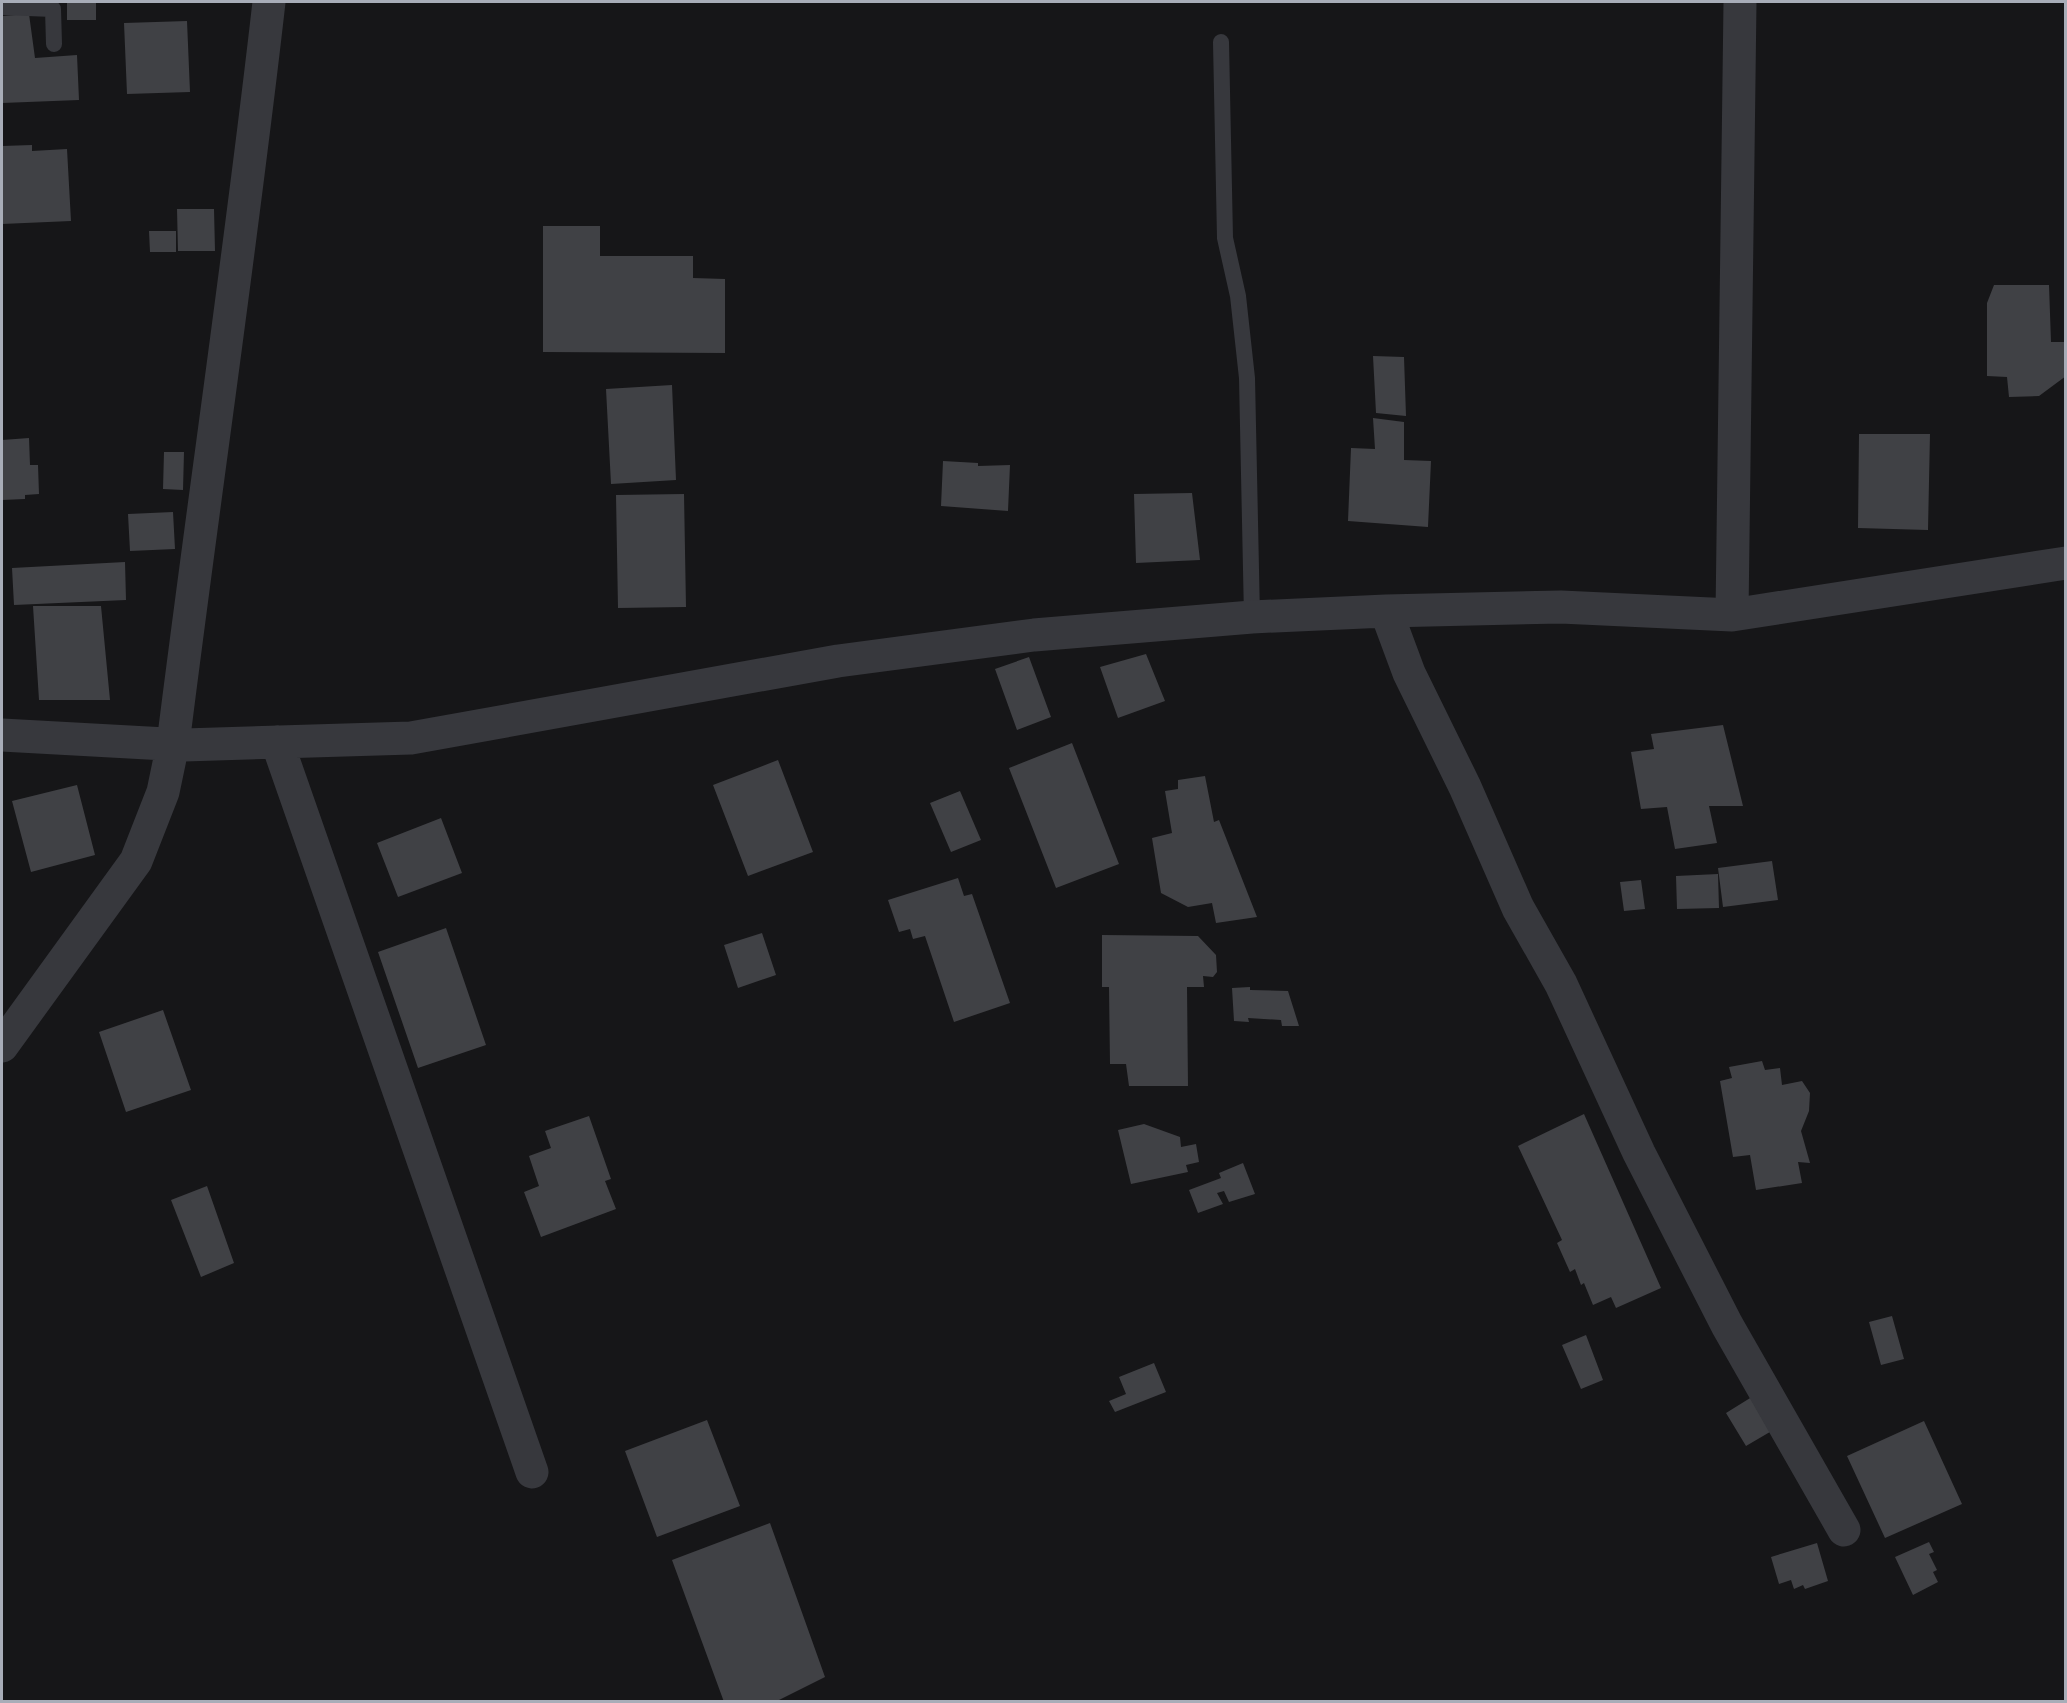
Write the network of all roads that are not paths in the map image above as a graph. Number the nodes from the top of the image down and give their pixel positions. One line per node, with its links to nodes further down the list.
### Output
1 (269, 2): 12 (street)
2 (1740, 2): 8 (street)
3 (2, 7): 5 (lane)
4 (1221, 42): 9 (lane)
5 (54, 44)
6 (2066, 563): 8 (street)
7 (1386, 611): 8 (street); 9 (street); 15 (street)
8 (1732, 615)
9 (1252, 617): 11 (street)
10 (2, 735): 12 (street)
11 (277, 742): 12 (street); 14 (street)
12 (173, 744): 13 (street)
13 (2, 1046)
14 (532, 1472)
15 (1844, 1530)

